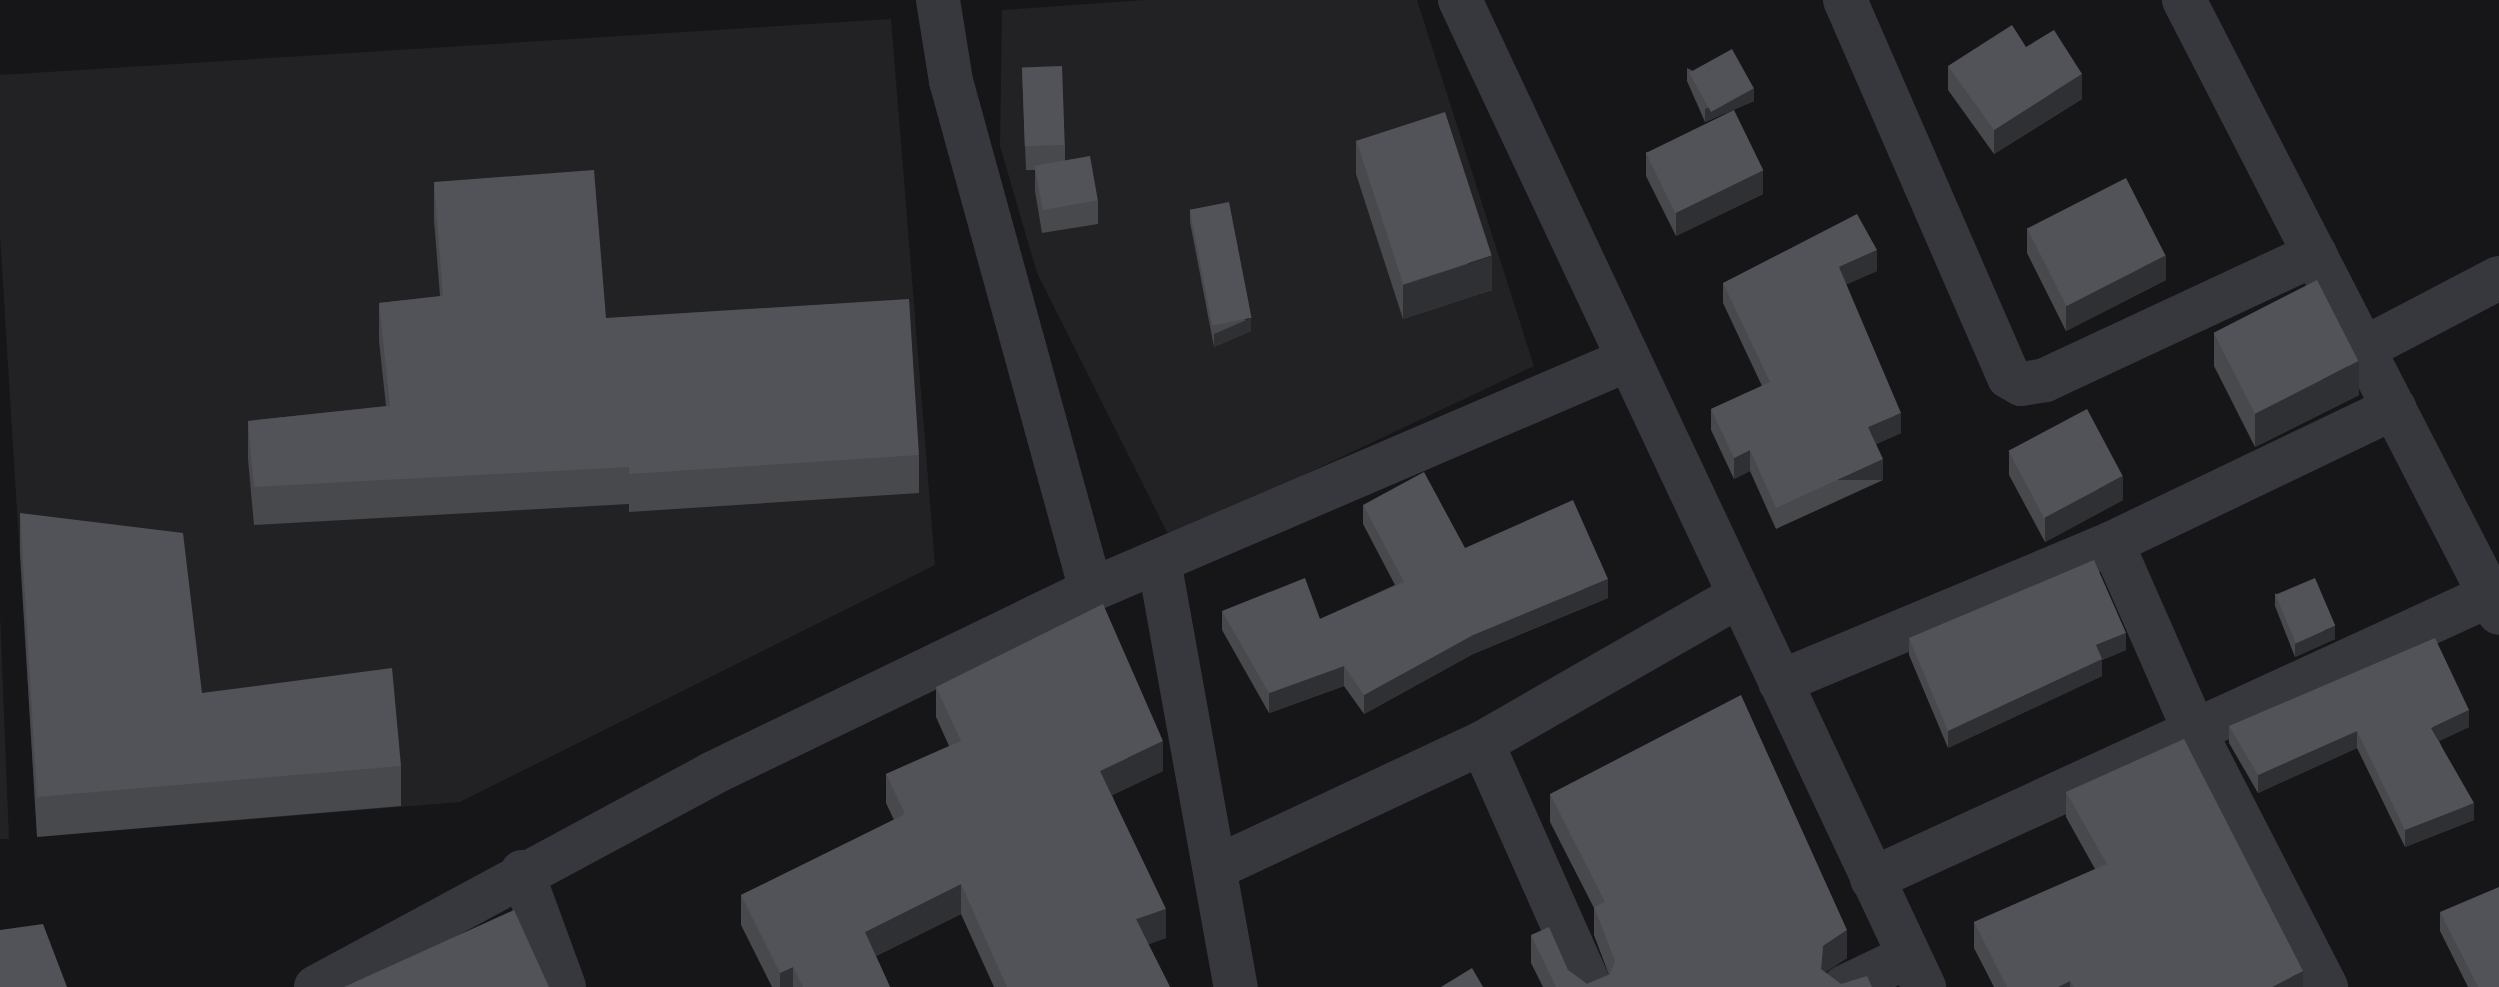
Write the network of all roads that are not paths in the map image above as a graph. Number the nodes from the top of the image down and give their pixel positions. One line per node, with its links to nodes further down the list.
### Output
1 (938, 0): 12 (street)
2 (1460, 0): 8 (street)
3 (1845, 0): 5 (street)
4 (2184, 0): 5 (street)
5 (2315, 254): 7 (street)
6 (2499, 278): 7 (street)
7 (2363, 349): 9 (street)
8 (1627, 360): 11 (street); 13 (street)
9 (2394, 408): 10 (street); 14 (street)
10 (2112, 543): 15 (street); 16 (street)
11 (1159, 561): 12 (street); 18 (street)
12 (1091, 590): 19 (street)
13 (1739, 596): 15 (street); 17 (street)
14 (2496, 600): 16 (street)
15 (1780, 682): 20 (street)
16 (2195, 732): 20 (street); 27 (street)
17 (1482, 743): 18 (street); 25 (street)
18 (1215, 868): 24 (street)
19 (522, 872): 22 (street); 23 (street)
20 (1872, 879): 21 (street)
21 (1916, 972): 26 (street)
22 (316, 987)
23 (564, 987)
24 (1236, 987)
25 (1590, 987)
26 (1844, 987)
27 (2326, 987)

